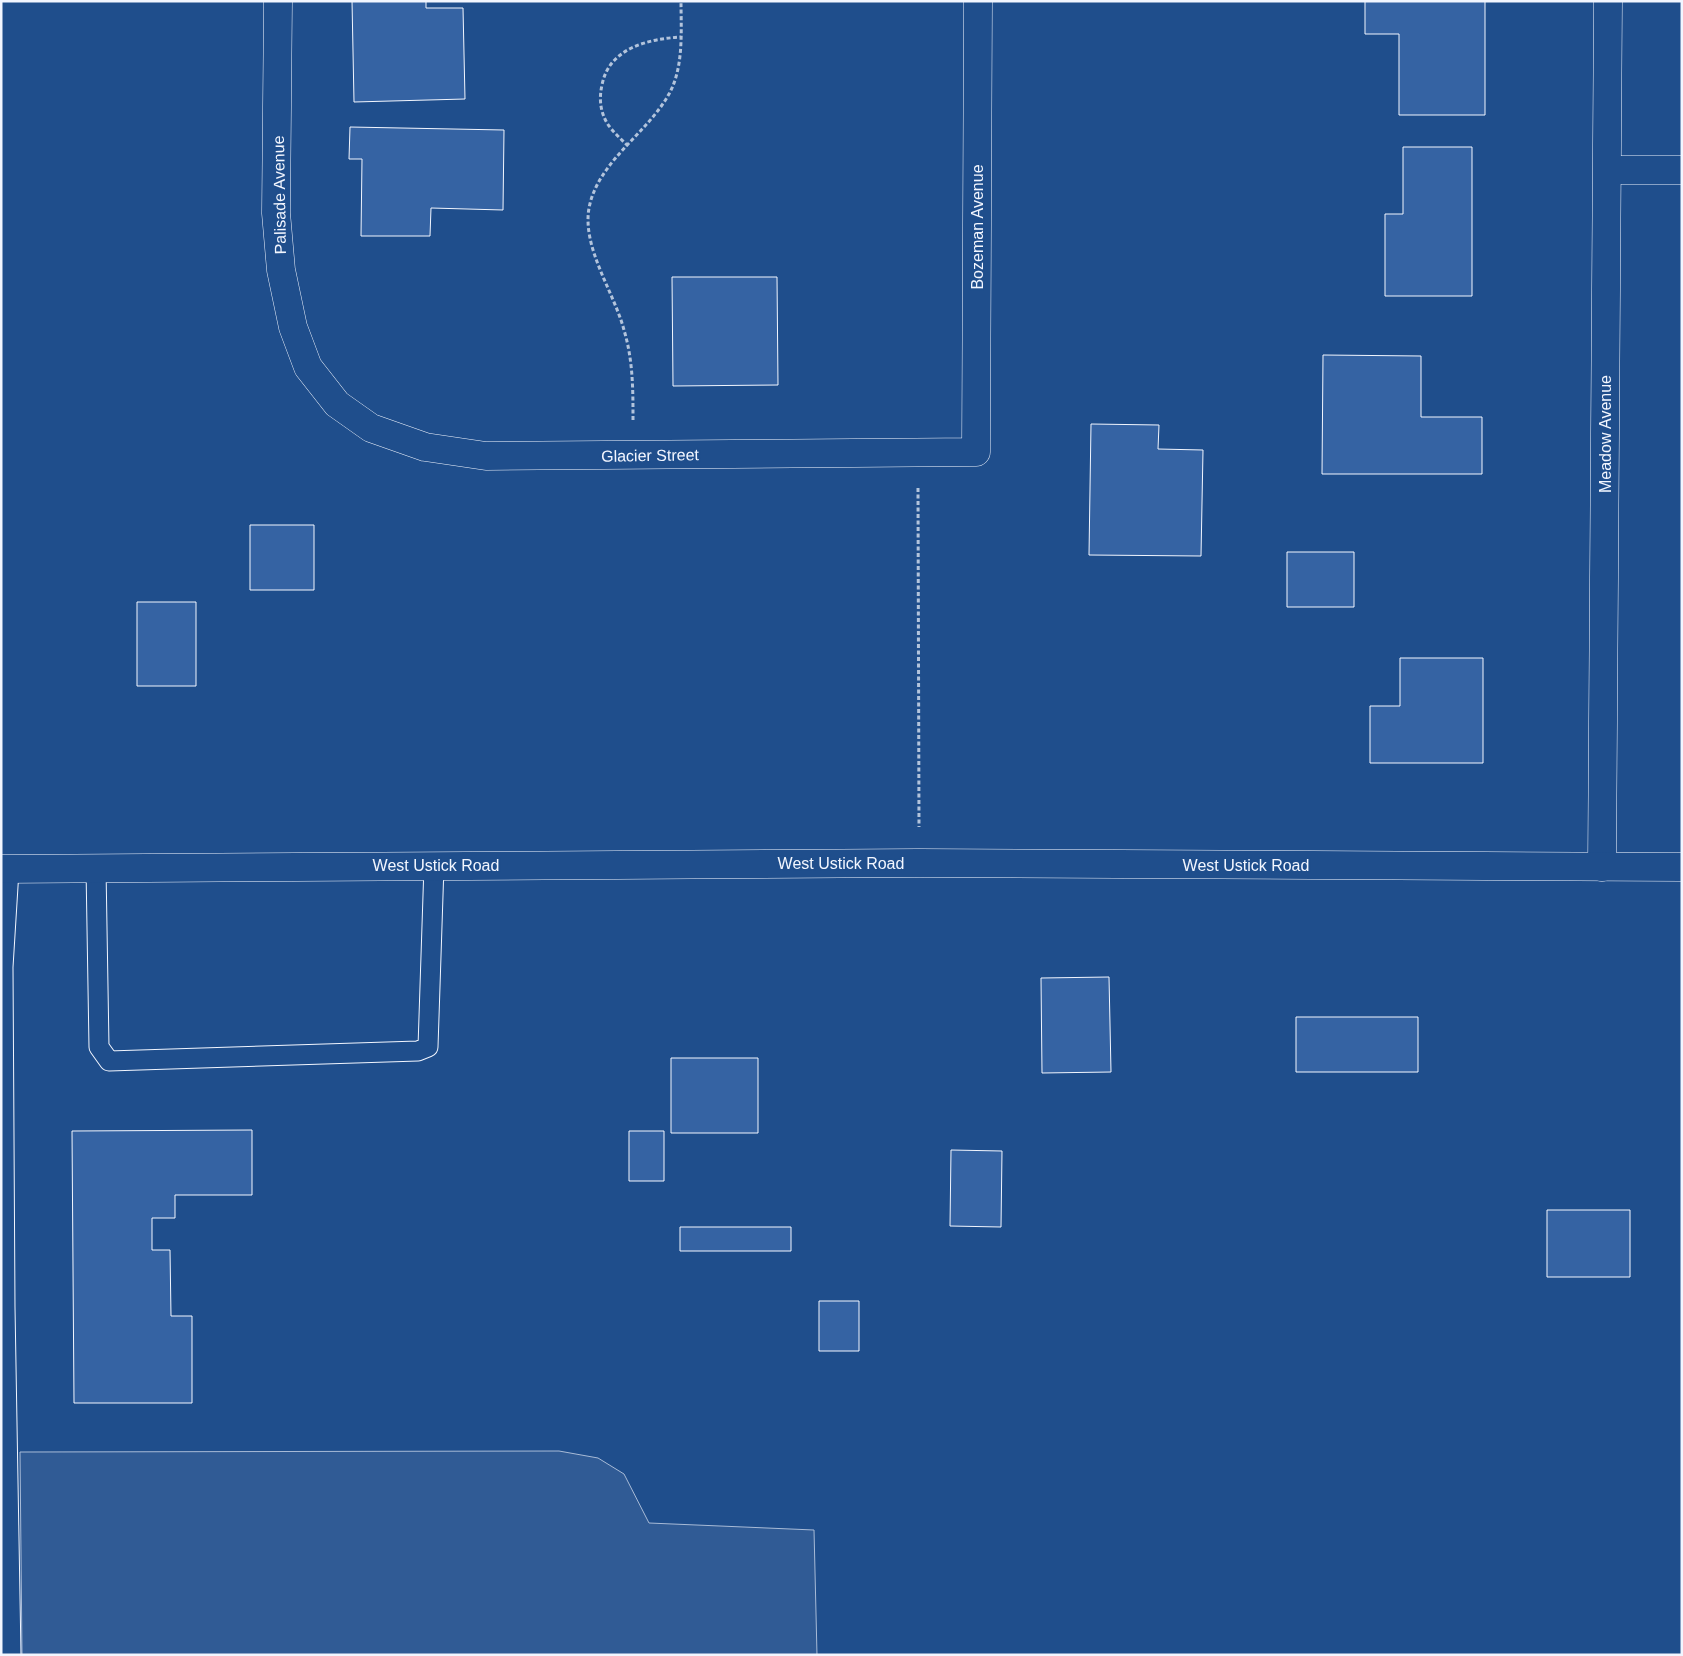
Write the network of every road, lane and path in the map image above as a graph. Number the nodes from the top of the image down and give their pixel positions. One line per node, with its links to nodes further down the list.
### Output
1 (278, 1): 9 (street, Palisade Avenue)
2 (681, 1): 5 (path)
3 (978, 1): 11 (street, Bozeman Avenue)
4 (1608, 1): 7 (street, Meadow Avenue)
5 (681, 37): 6 (path); 6 (path)
6 (628, 146): 12 (path)
7 (1606, 170): 8 (street); 15 (street, Meadow Avenue)
8 (1682, 170)
9 (336, 404): 12 (street, Glacier Street)
10 (918, 452): 11 (street, Glacier Street); 12 (street, Glacier Street); 13 (path)
11 (976, 452)
12 (632, 455)
13 (919, 863): 14 (street, West Ustick Road); 15 (street, West Ustick Road)
14 (434, 865): 17 (street, West Ustick Road); 17 (lane)
15 (1602, 867): 16 (street, West Ustick Road)
16 (1682, 867)
17 (96, 868): 18 (street, West Ustick Road)
18 (5, 869): 19 (lane)
19 (11, 1655)

